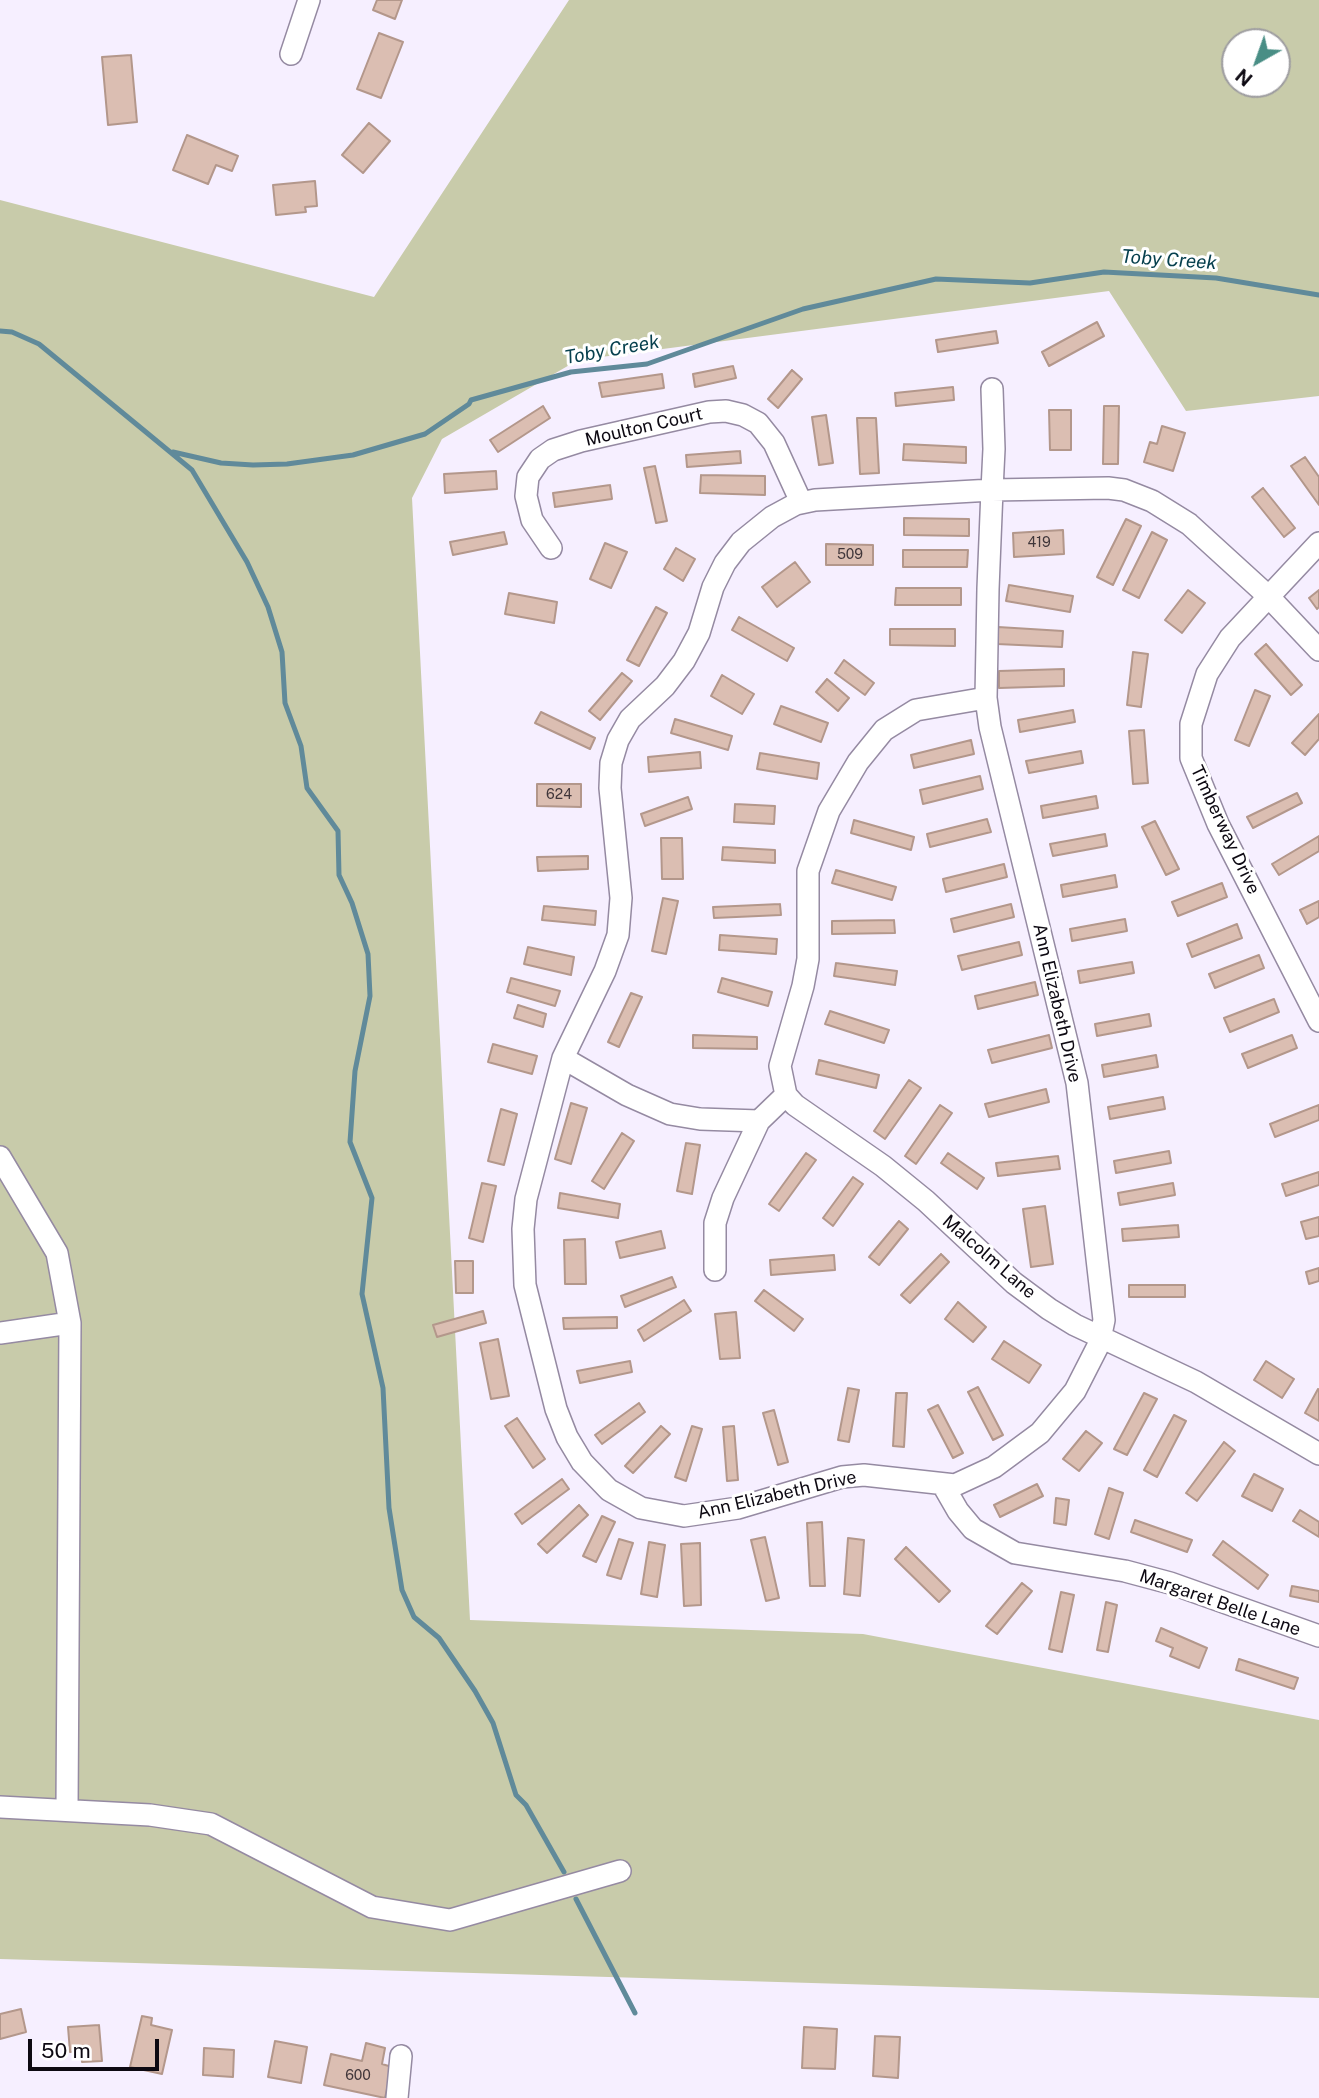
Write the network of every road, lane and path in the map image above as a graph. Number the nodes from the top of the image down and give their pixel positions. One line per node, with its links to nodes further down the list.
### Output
1 (309, 0): 2 (street)
2 (290, 54)
3 (992, 389): 4 (street, Ann Elizabeth Drive)
4 (992, 490): 5 (street, Ann Elizabeth Drive); 8 (street, Ann Elizabeth Drive); 10 (street, Ann Elizabeth Drive)
5 (801, 502): 7 (street, Moulton Court); 12 (street, Ann Elizabeth Drive)
6 (1319, 543): 8 (street, Timberway Drive)
7 (551, 548)
8 (1268, 596): 9 (street, Ann Elizabeth Drive); 11 (street, Timberway Drive)
9 (1319, 650)
10 (986, 698): 13 (street); 19 (street, Ann Elizabeth Drive)
11 (1319, 1021)
12 (563, 1058): 14 (street); 21 (street, Ann Elizabeth Drive)
13 (786, 1095): 14 (street); 19 (street, Malcolm Lane)
14 (759, 1121): 16 (street)
15 (0, 1157): 17 (street)
16 (715, 1270)
17 (70, 1323): 18 (street); 24 (street)
18 (0, 1333)
19 (1101, 1336): 20 (street, Malcolm Lane); 21 (street, Ann Elizabeth Drive)
20 (1319, 1454)
21 (943, 1485): 22 (street, Margaret Belle Lane)
22 (1319, 1636)
23 (0, 1807): 24 (street)
24 (67, 1809): 25 (street)
25 (620, 1871)
26 (401, 2056): 27 (street)
27 (397, 2098)

